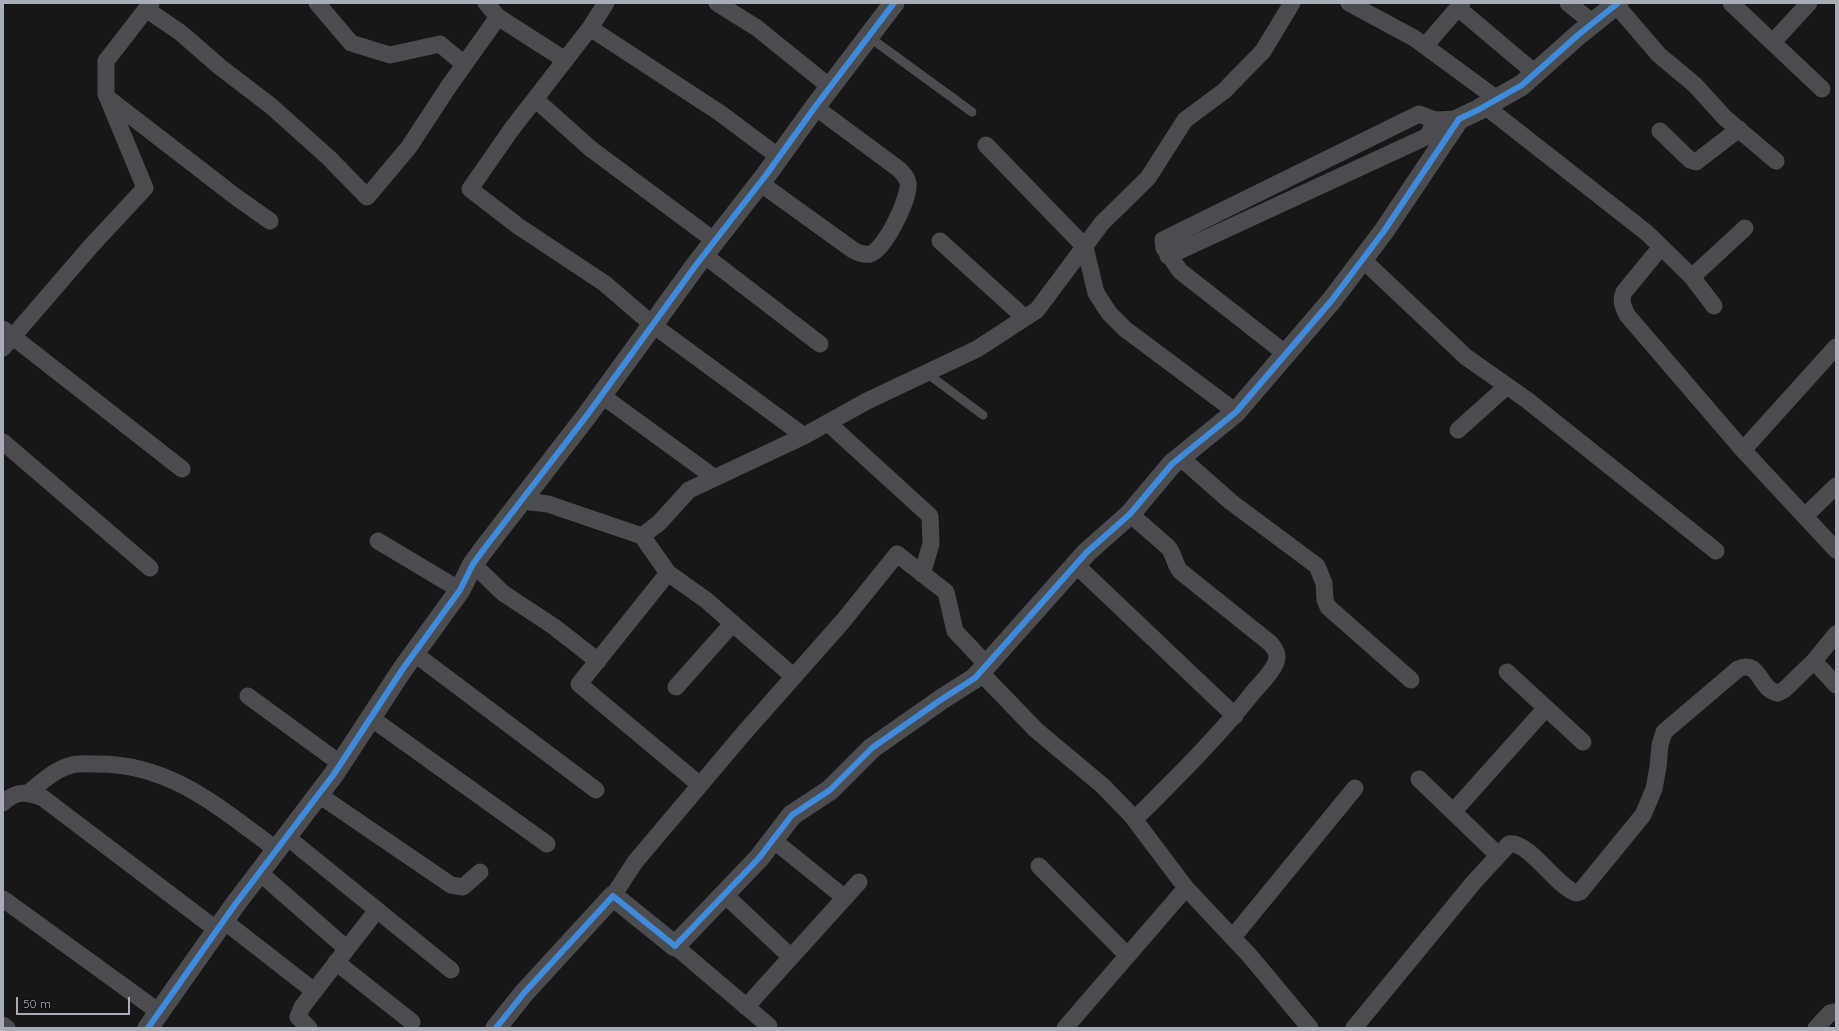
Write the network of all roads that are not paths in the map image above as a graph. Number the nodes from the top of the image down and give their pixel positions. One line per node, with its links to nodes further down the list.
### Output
1 (317, 3): 21 (street)
2 (486, 3): 14 (street)
3 (606, 3): 16 (street)
4 (717, 3): 23 (street)
5 (894, 3): 17 (street)
6 (1292, 3): 43 (street)
7 (1568, 3): 15 (street)
8 (1731, 3): 18 (street)
9 (1809, 3): 18 (street)
10 (1355, 4): 19 (street)
11 (1617, 4): 15 (street); 32 (street)
12 (1460, 5): 19 (street); 22 (street)
13 (148, 6): 21 (street); 25 (street)
14 (498, 17): 20 (street); 21 (street)
15 (1593, 23): 22 (street)
16 (590, 28): 20 (street); 35 (street)
17 (869, 37): 23 (street); 29 (lane)
18 (1773, 42): 24 (street)
19 (1425, 46): 27 (street)
20 (565, 60): 26 (street)
21 (464, 64)
22 (1534, 73): 27 (street)
23 (830, 87): 28 (street)
24 (1822, 88)
25 (108, 99): 40 (street); 52 (street)
26 (535, 99): 45 (street); 51 (street)
27 (1491, 102): 30 (street); 44 (street)
28 (814, 107): 35 (street); 38 (street)
29 (972, 112)
30 (1459, 119): 31 (street); 47 (street)
31 (1435, 120): 37 (street); 39 (street)
32 (1738, 129): 33 (street); 36 (street)
33 (1660, 131)
34 (986, 145): 43 (street)
35 (779, 157): 38 (street)
36 (1776, 162)
37 (1293, 175): 39 (street); 46 (street)
38 (760, 183): 45 (street)
39 (1303, 195): 46 (street)
40 (270, 220)
41 (1745, 228): 48 (street)
42 (940, 241): 50 (street)
43 (1085, 247): 50 (street); 59 (street)
44 (1661, 247): 48 (street); 65 (street)
45 (710, 248): 51 (street); 53 (street)
46 (1168, 256): 55 (street)
47 (1362, 259): 55 (street); 57 (street)
48 (1692, 277): 49 (street)
49 (1714, 306)
50 (1026, 318): 56 (street)
51 (652, 325): 58 (street); 63 (street)
52 (6, 338): 67 (street)
53 (820, 344)
54 (1836, 347): 65 (street)
55 (1286, 354): 59 (street)
56 (925, 372): 60 (lane); 61 (street)
57 (1506, 386): 62 (street); 76 (street)
58 (601, 395): 68 (street); 70 (street)
59 (1236, 412): 66 (street)
60 (983, 415)
61 (828, 423): 63 (street); 81 (street)
62 (1458, 430)
63 (804, 436): 68 (street)
64 (3, 442): 79 (street)
65 (1743, 450): 72 (street)
66 (1181, 458): 71 (street); 91 (street)
67 (182, 469)
68 (715, 478): 73 (street)
69 (1836, 486): 72 (street)
70 (522, 501): 73 (street); 77 (street)
71 (1130, 514): 78 (street); 96 (street)
72 (1805, 516): 75 (street)
73 (642, 536): 80 (street)
74 (378, 541): 82 (street)
75 (1836, 550)
76 (1716, 551)
77 (473, 564): 82 (street); 86 (street)
78 (1076, 565): 88 (street); 96 (street)
79 (150, 568)
80 (668, 573): 83 (street); 86 (street)
81 (922, 574): 88 (street); 90 (street)
82 (460, 590): 85 (street)
83 (733, 623): 90 (street); 93 (street)
84 (1836, 634): 87 (street)
85 (415, 654): 97 (street); 103 (street)
86 (598, 661): 101 (street)
87 (1814, 661): 92 (street); 112 (street)
88 (984, 669): 108 (street); 109 (street)
89 (1507, 672): 95 (street)
90 (794, 678): 101 (street)
91 (1411, 680)
92 (1836, 685)
93 (676, 687)
94 (248, 696): 99 (street)
95 (1546, 708): 98 (street); 107 (street)
96 (1235, 716): 108 (street)
97 (371, 718): 99 (street); 111 (street)
98 (1583, 742)
99 (341, 764): 105 (street)
100 (1418, 779): 107 (street)
101 (700, 785): 119 (street)
102 (1355, 788): 124 (street)
103 (596, 790)
104 (28, 793): 106 (street); 110 (street); 123 (street)
105 (319, 795): 110 (street); 114 (street)
106 (3, 803)
107 (1453, 812): 112 (street)
108 (1135, 819): 117 (street)
109 (773, 840): 118 (street); 120 (street)
110 (282, 844): 115 (street); 122 (street)
111 (547, 844)
112 (1498, 855): 143 (street)
113 (1039, 866): 127 (street)
114 (480, 872)
115 (260, 873): 123 (street); 126 (street)
116 (859, 882): 120 (street)
117 (1186, 888): 124 (street); 127 (street)
118 (725, 895): 125 (street); 128 (street)
119 (613, 896): 125 (street); 140 (street)
120 (845, 898): 128 (street)
121 (3, 899): 134 (street)
122 (377, 910): 126 (street); 130 (street)
123 (221, 925): 131 (street); 134 (street)
124 (1233, 938): 142 (street)
125 (674, 946): 132 (street)
126 (347, 949): 129 (street)
127 (1127, 956): 141 (street)
128 (791, 958): 132 (street)
129 (336, 962): 131 (street); 135 (street)
130 (451, 970)
131 (314, 991): 139 (street)
132 (746, 1007): 137 (street)
133 (1836, 1012): 144 (street)
134 (153, 1020)
135 (412, 1022)
136 (3, 1025): 138 (street)
137 (769, 1026)
138 (7, 1028)
139 (309, 1028)
140 (496, 1028)
141 (1065, 1028)
142 (1310, 1028)
143 (1354, 1028)
144 (1816, 1028)

